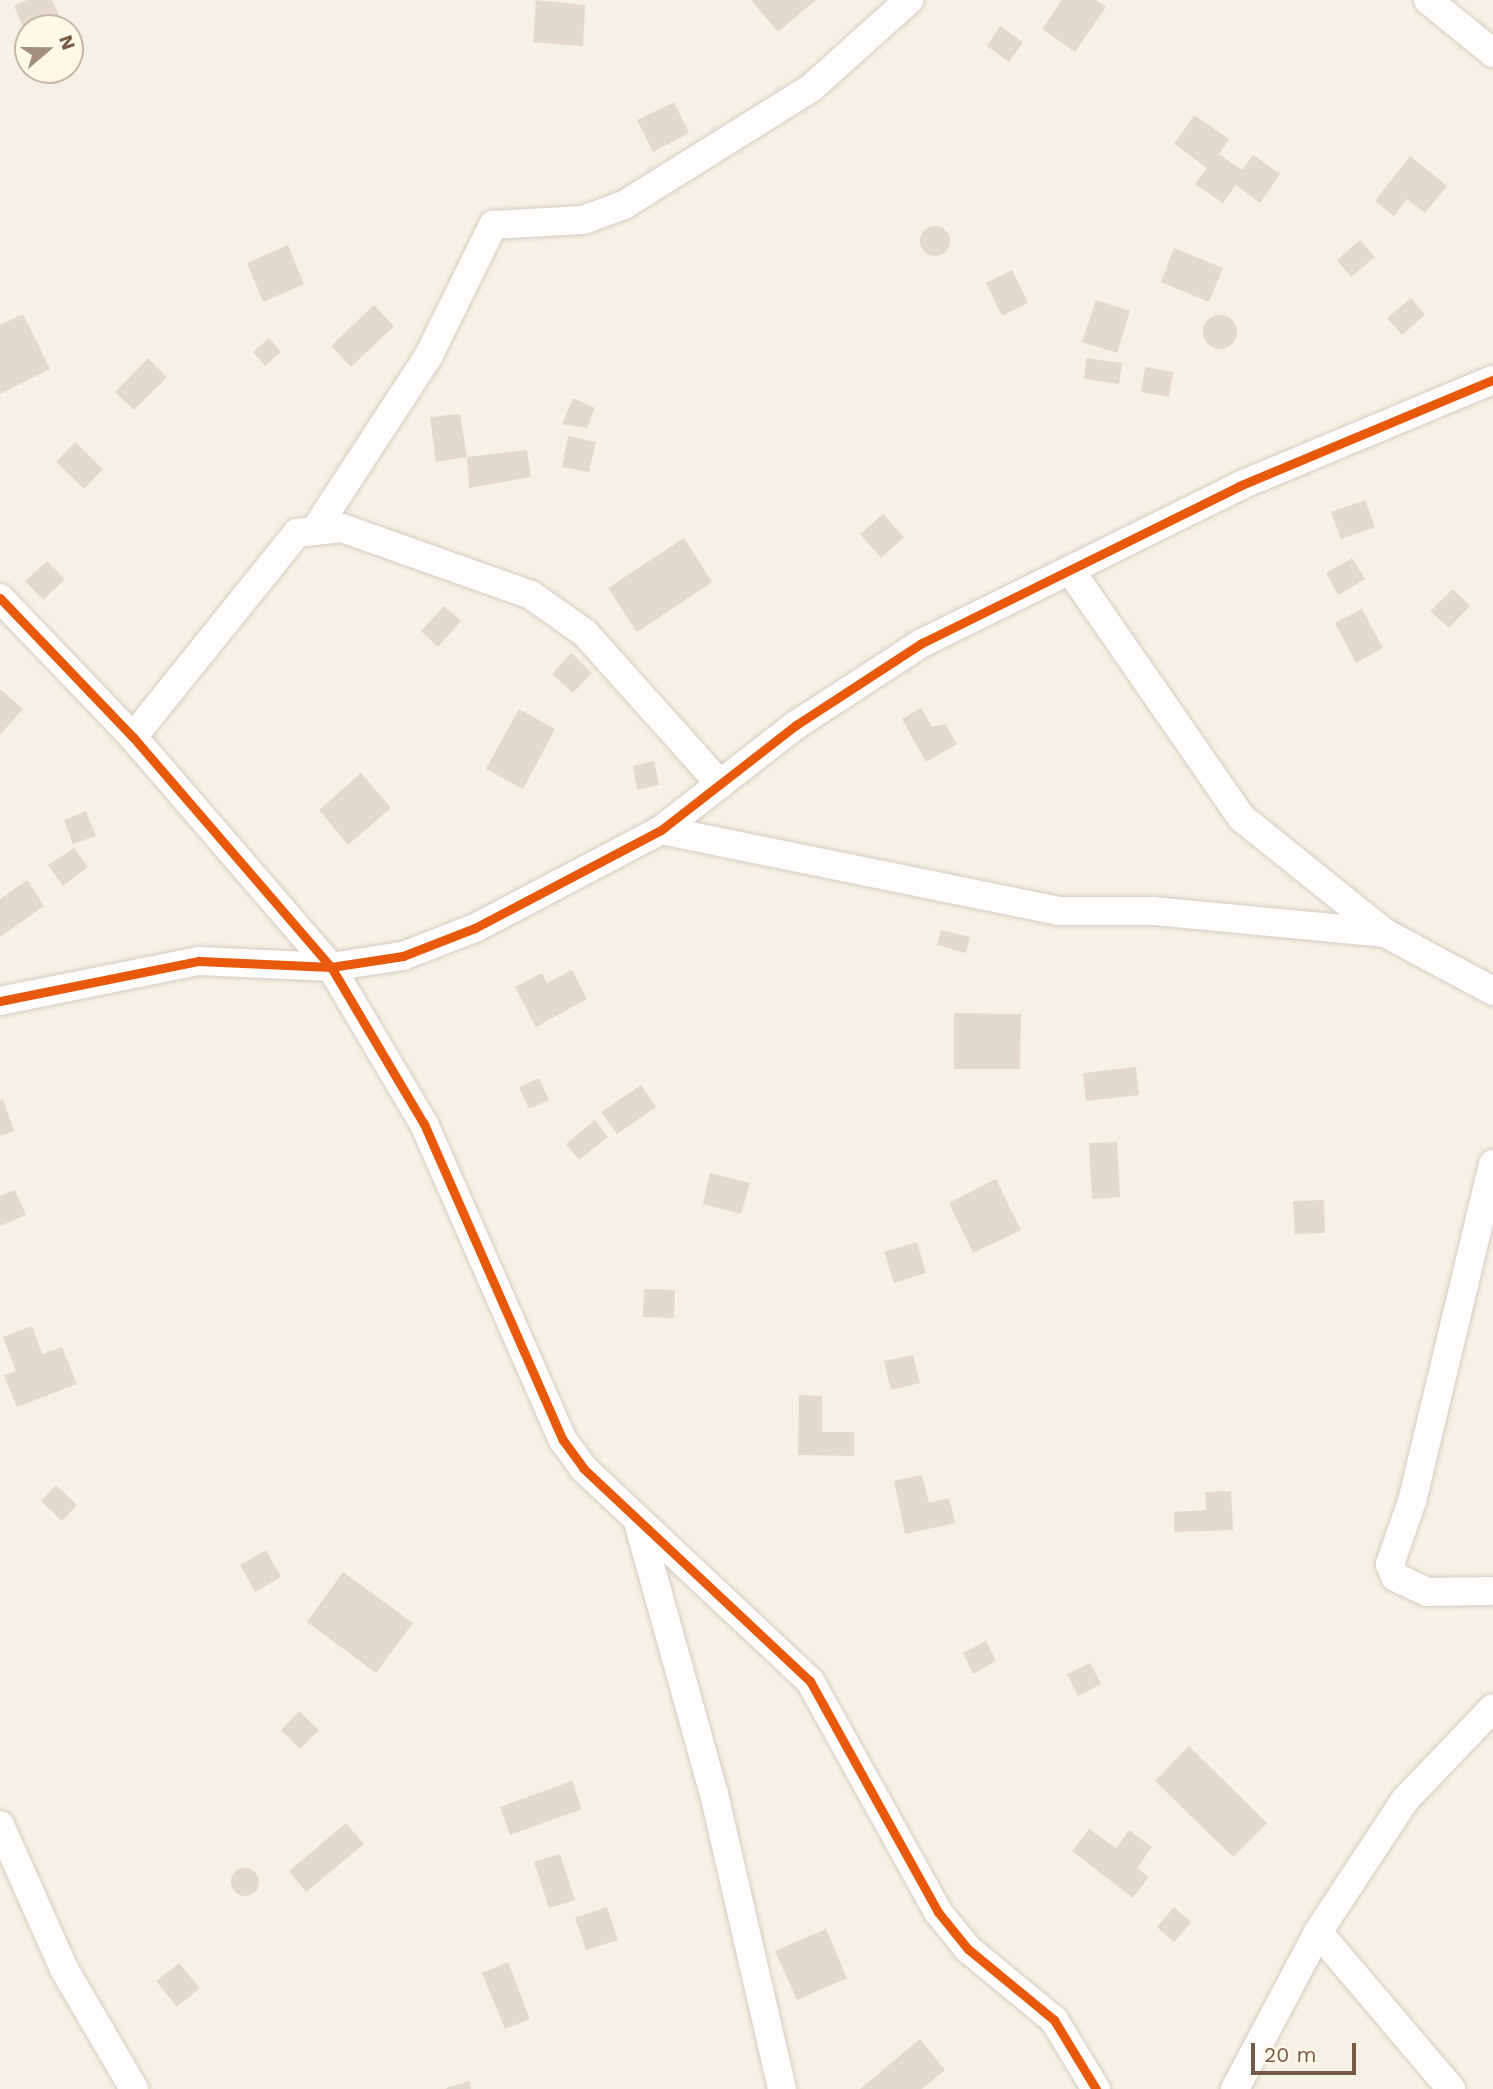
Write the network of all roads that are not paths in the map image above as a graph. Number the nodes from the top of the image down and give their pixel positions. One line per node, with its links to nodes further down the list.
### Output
1 (909, 0): 5 (street)
2 (1428, 0): 3 (street)
3 (1493, 53)
4 (1493, 380): 6 (street)
5 (317, 527): 8 (street); 9 (street)
6 (1070, 570): 9 (street); 11 (street)
7 (0, 598): 8 (street)
8 (133, 737): 12 (street)
9 (720, 784): 10 (street)
10 (661, 830): 11 (street); 12 (street)
11 (1385, 933): 13 (street)
12 (331, 967): 14 (street); 16 (street)
13 (1493, 991)
14 (0, 1001)
15 (1493, 1164): 17 (street)
16 (638, 1520): 22 (street); 23 (street)
17 (1493, 1591)
18 (1493, 1707): 20 (street)
19 (0, 1825): 21 (street)
20 (1318, 1932): 24 (street); 25 (street)
21 (134, 2089)
22 (782, 2089)
23 (1096, 2089)
24 (1235, 2089)
25 (1451, 2089)

